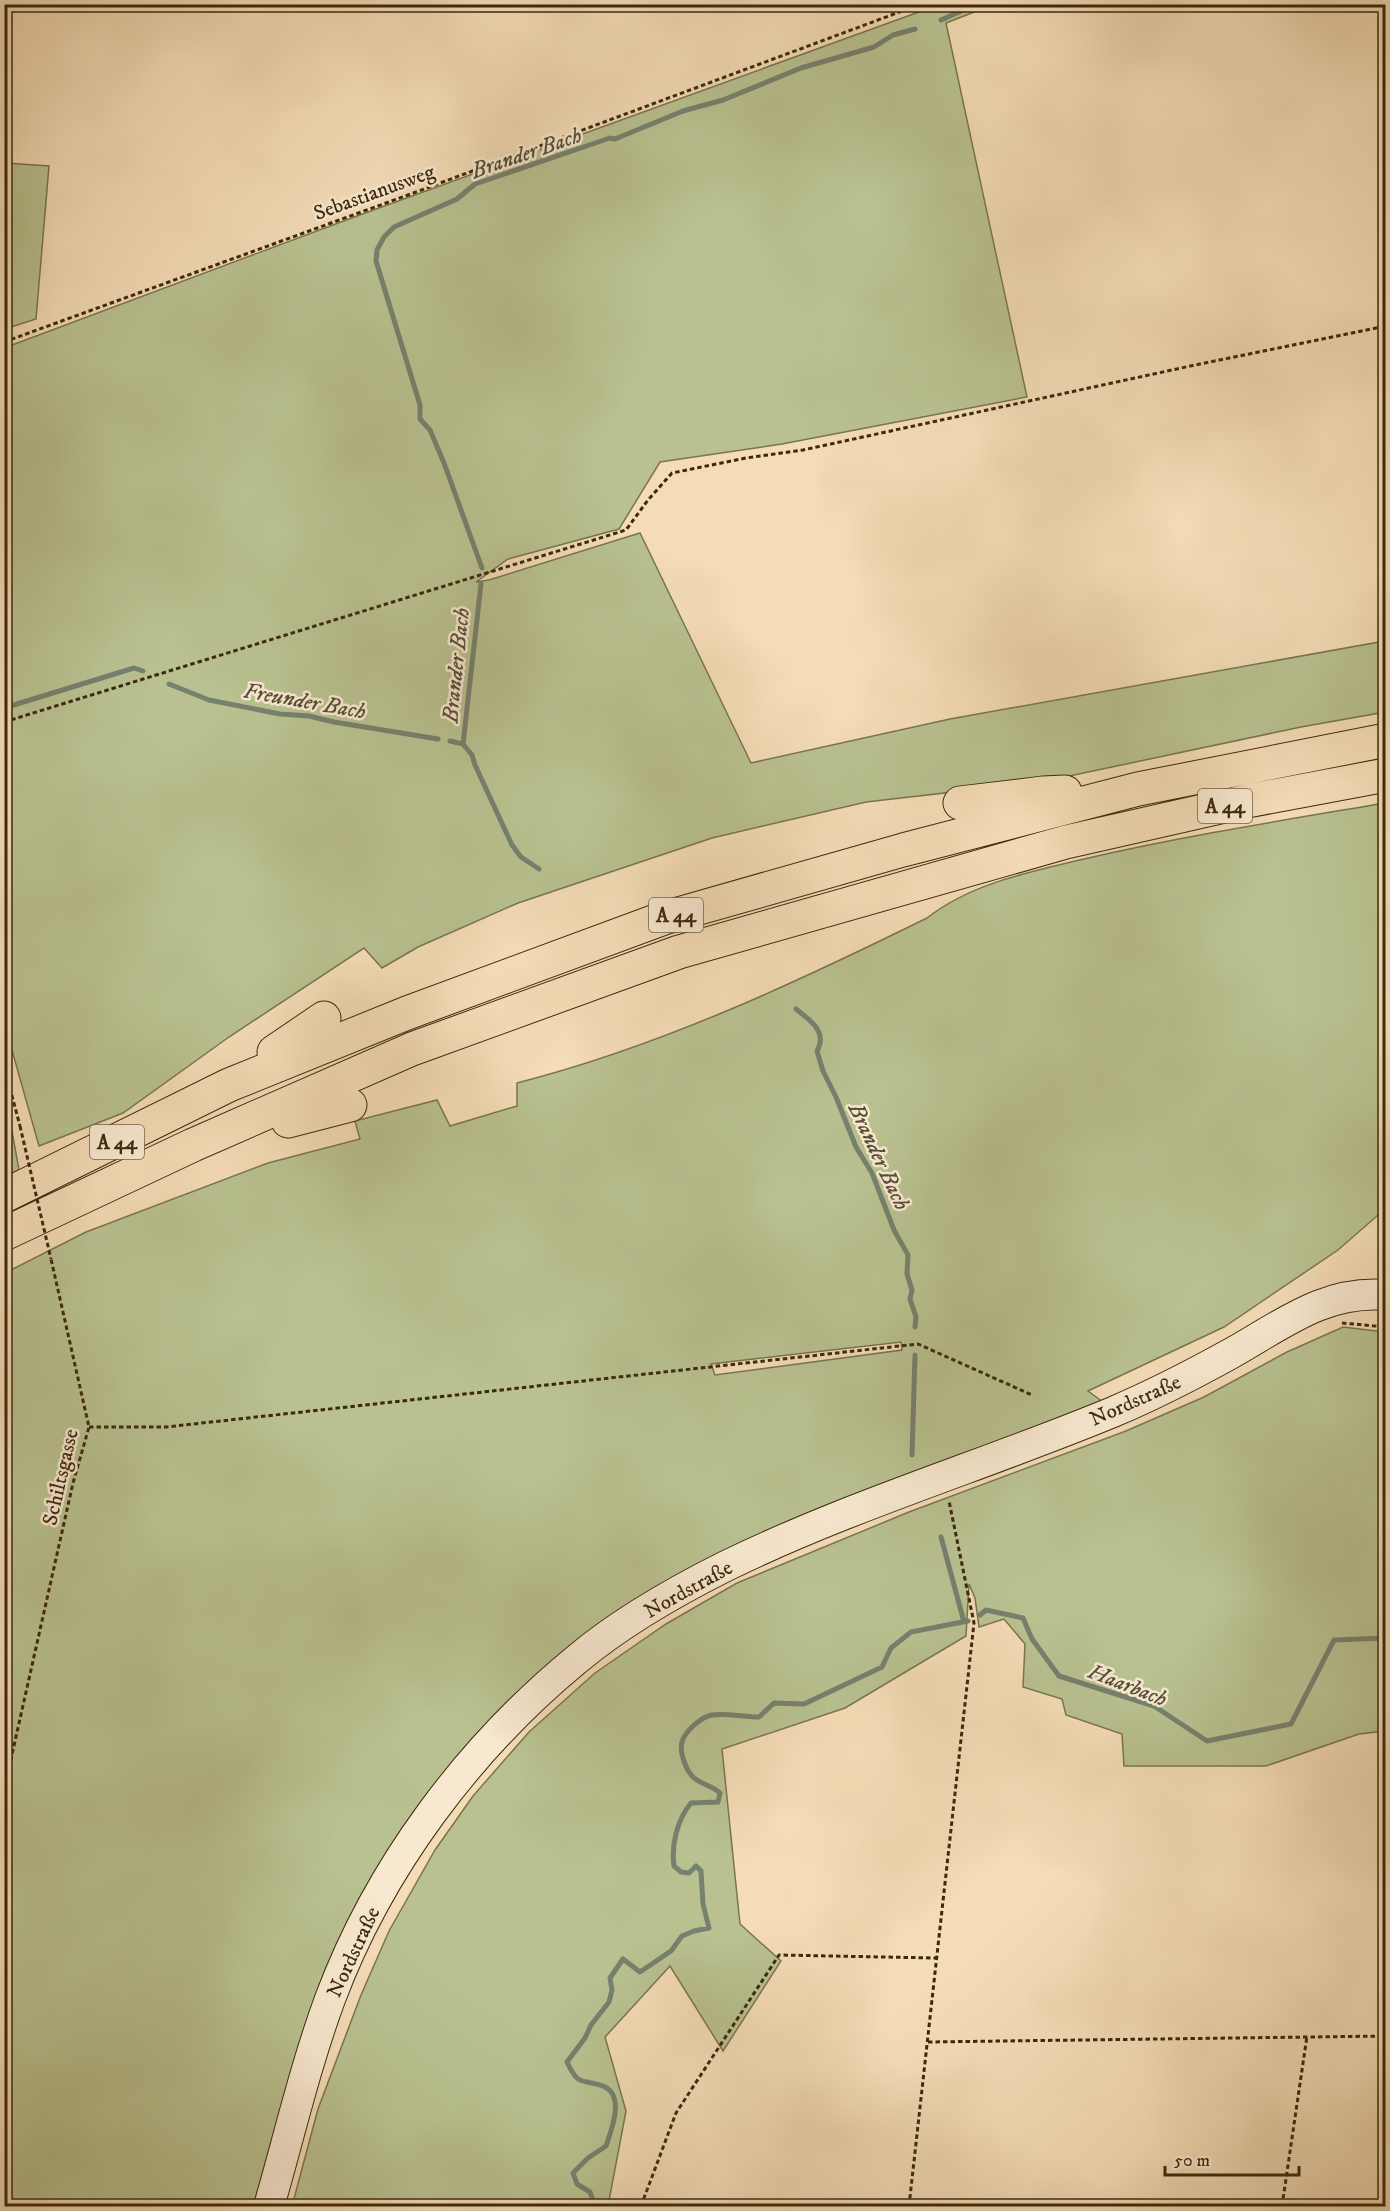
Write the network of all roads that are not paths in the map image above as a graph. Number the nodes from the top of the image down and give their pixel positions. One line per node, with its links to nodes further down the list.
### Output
1 (1386, 740): 3 (highway, A 44)
2 (1386, 775): 5 (highway, A 44)
3 (1138, 789): 4 (highway); 8 (highway, A 44)
4 (960, 803)
5 (1066, 842): 6 (highway); 10 (highway, A 44)
6 (924, 905)
7 (324, 1018): 8 (highway)
8 (229, 1085): 11 (highway, A 44)
9 (350, 1105): 10 (highway)
10 (193, 1145): 12 (highway, A 44)
11 (4, 1196)
12 (4, 1234)
13 (1385, 1290): 14 (main road, Nordstraße)
14 (270, 2206)

